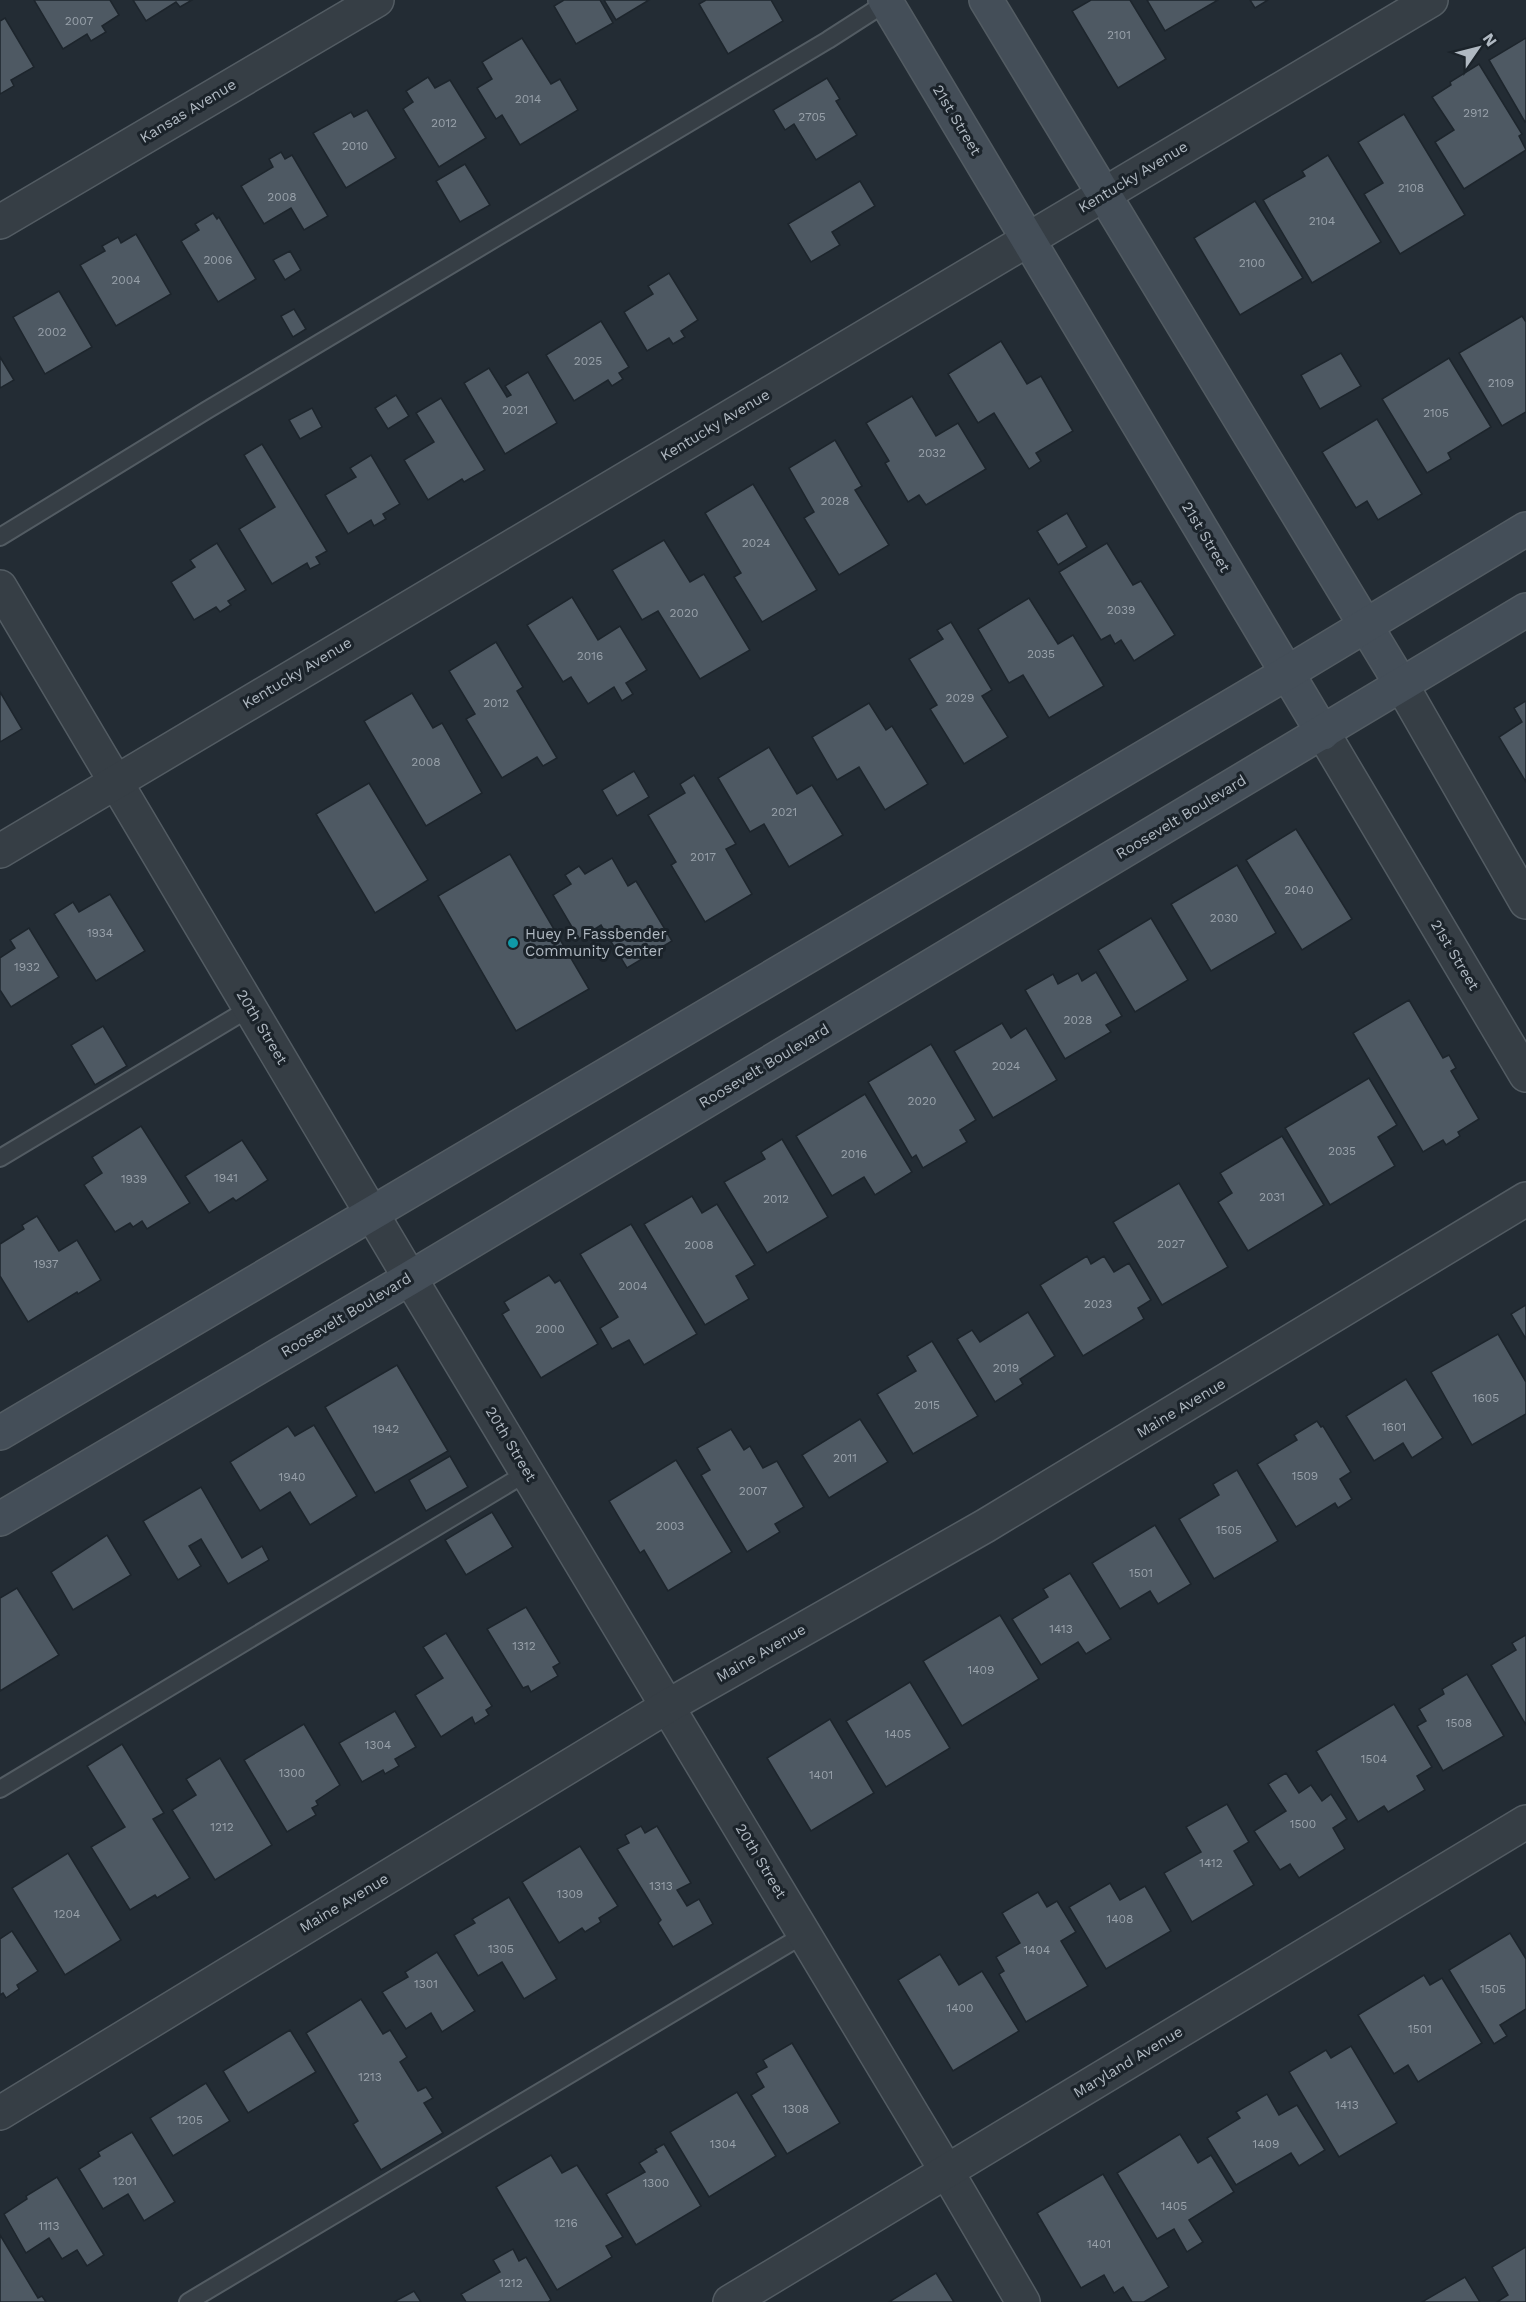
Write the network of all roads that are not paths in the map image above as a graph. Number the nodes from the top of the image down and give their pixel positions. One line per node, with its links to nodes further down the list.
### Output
1 (376, 0): 6 (street, Kansas Avenue)
2 (986, 0): 5 (street)
3 (1431, 0): 5 (street, Kentucky Avenue)
4 (886, 1): 7 (street, 21st Street); 9 (lane)
5 (1104, 196): 7 (street, Kentucky Avenue); 12 (street)
6 (0, 222)
7 (1029, 238): 13 (street, 21st Street); 16 (street, Kentucky Avenue)
8 (1526, 529): 12 (street)
9 (0, 537)
10 (0, 587): 16 (street, 20th Street)
11 (1526, 610): 14 (street, Roosevelt Boulevard)
12 (1366, 625): 13 (street); 14 (street)
13 (1287, 673): 15 (street, 21st Street); 23 (street)
14 (1401, 684): 15 (street, Roosevelt Boulevard); 18 (street)
15 (1323, 733): 20 (street, 21st Street); 24 (street, Roosevelt Boulevard)
16 (117, 780): 17 (street, Kentucky Avenue); 19 (street, 20th Street)
17 (0, 851)
18 (1526, 902)
19 (250, 1008): 21 (lane); 23 (street, 20th Street)
20 (1526, 1075)
21 (0, 1158)
22 (1526, 1199): 28 (street, Maine Avenue)
23 (372, 1213): 24 (street, 20th Street); 25 (street)
24 (410, 1278): 26 (street, 20th Street); 27 (street, Roosevelt Boulevard)
25 (0, 1433)
26 (528, 1472): 28 (street, 20th Street); 29 (lane)
27 (0, 1519)
28 (668, 1706): 31 (street, 20th Street); 32 (street, Maine Avenue)
29 (0, 1789)
30 (1526, 1822): 33 (street, Maryland Avenue)
31 (805, 1934): 33 (street, 20th Street); 34 (lane)
32 (0, 2113)
33 (947, 2172): 35 (street, Maryland Avenue); 36 (street, 20th Street)
34 (188, 2302)
35 (730, 2302)
36 (1023, 2302)

